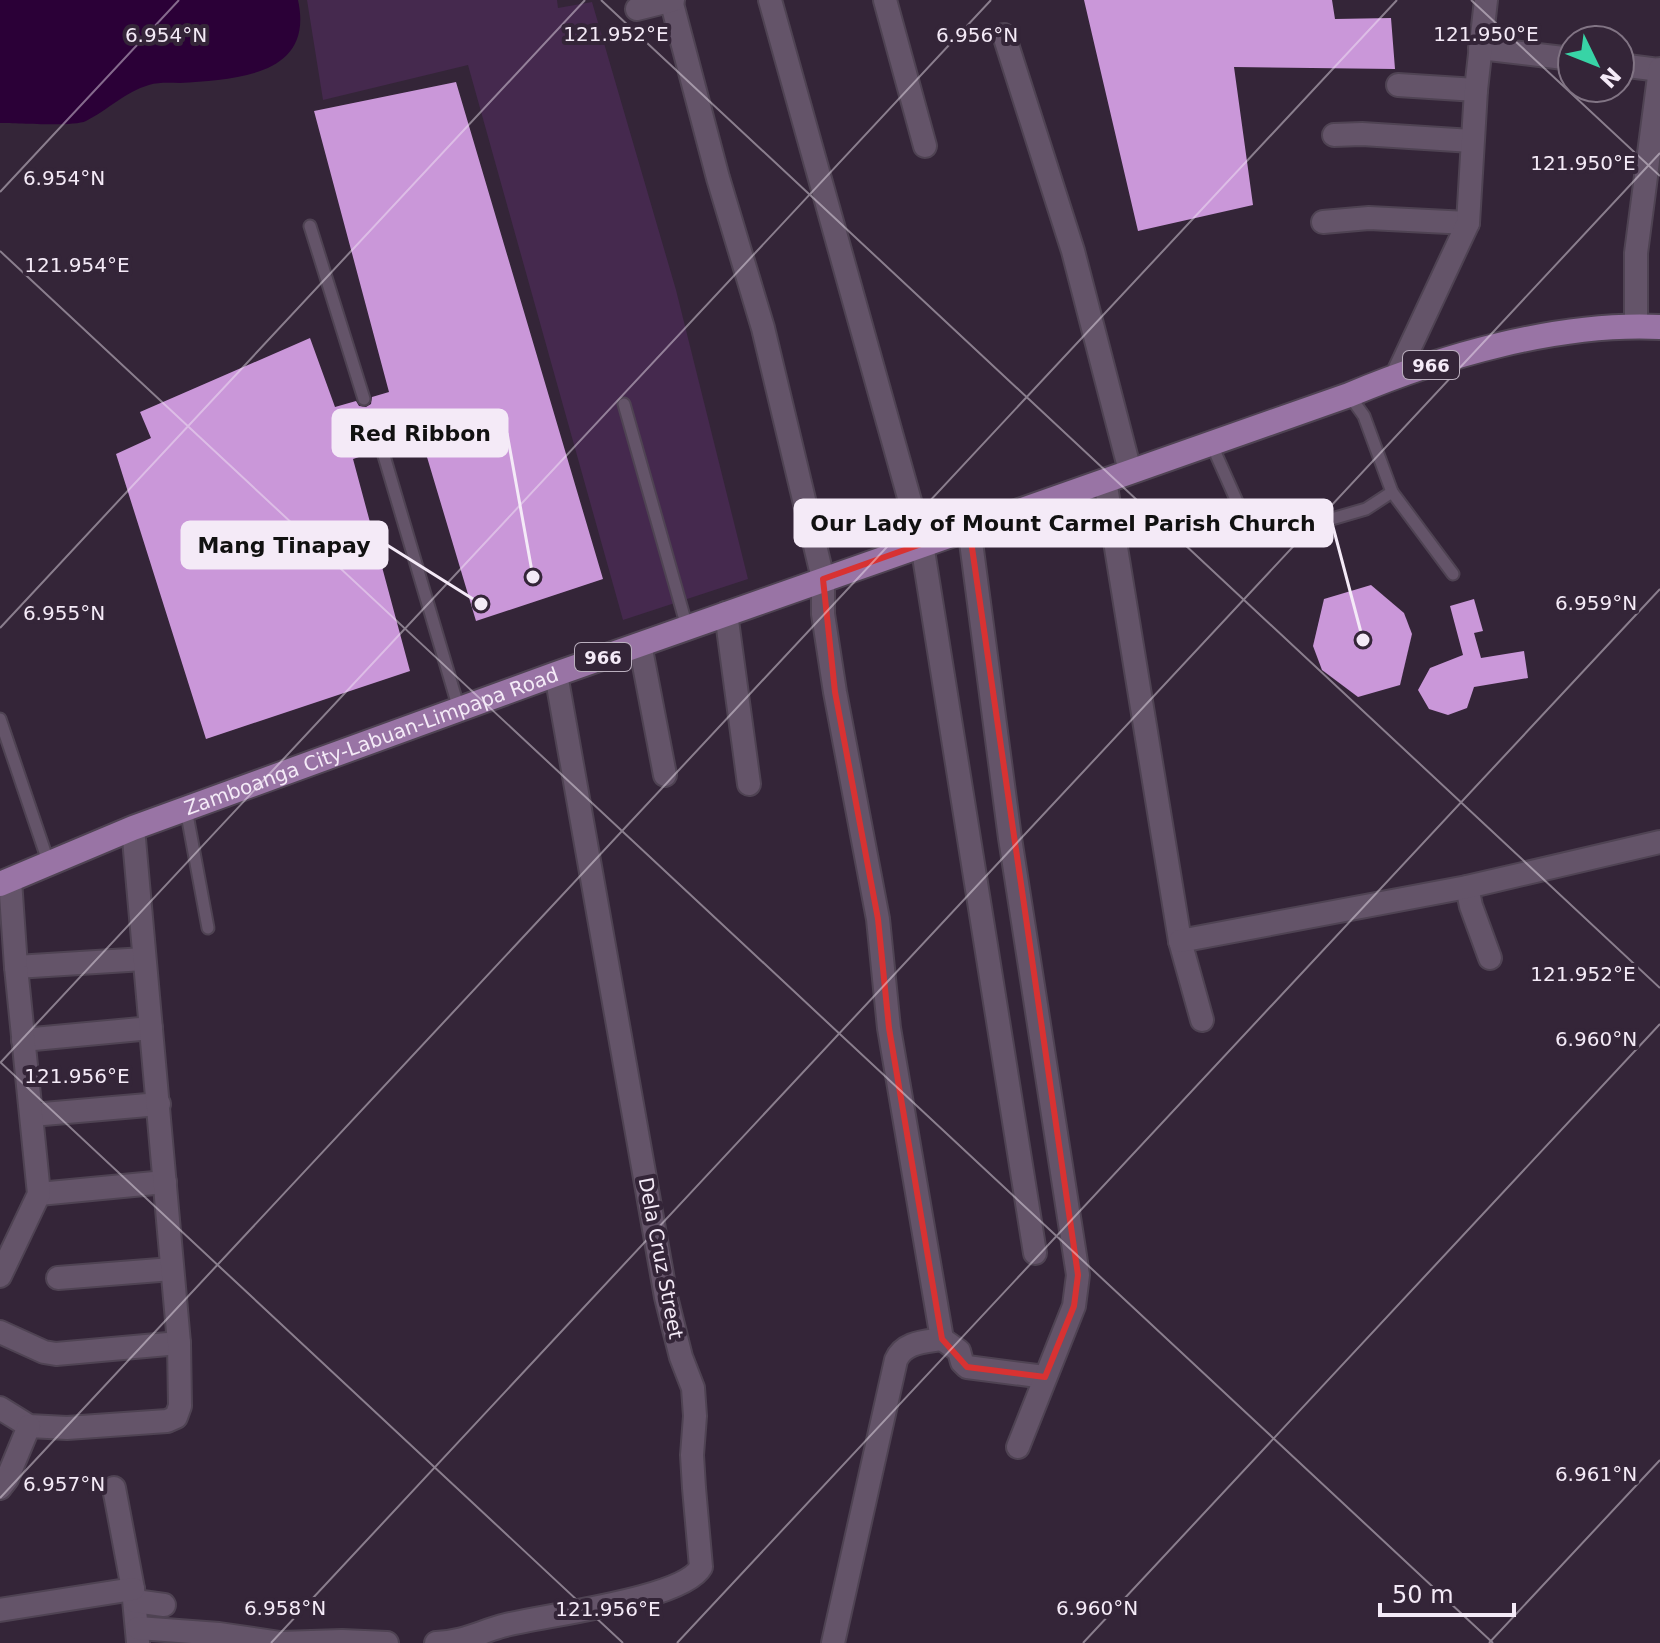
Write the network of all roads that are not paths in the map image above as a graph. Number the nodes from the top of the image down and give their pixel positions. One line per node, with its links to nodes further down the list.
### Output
1 (672, 0): 5 (street); 32 (street)
2 (770, 0): 30 (street)
3 (885, 0): 15 (street)
4 (1486, 0): 7 (street)
5 (637, 9)
6 (1004, 35): 26 (street)
7 (1480, 48): 8 (street); 12 (street)
8 (1556, 57)
9 (1636, 67): 10 (street)
10 (1660, 69): 19 (street)
11 (1398, 85): 12 (street)
12 (1476, 90): 14 (street)
13 (1334, 135): 14 (street)
14 (1472, 141): 17 (street)
15 (925, 146)
16 (1323, 222): 17 (street)
17 (1468, 223): 20 (street)
18 (310, 226): 22 (lane)
19 (1648, 326): 20 (main road, Zamboanga City-Labuan-Limpapa Road / 966)
20 (1397, 375): 21 (main road, Zamboanga City-Labuan-Limpapa Road / 966)
21 (1349, 395): 24 (main road, Zamboanga City-Labuan-Limpapa Road / 966); 28 (lane)
22 (364, 399)
23 (624, 404): 34 (lane)
24 (1211, 442): 26 (main road, Zamboanga City-Labuan-Limpapa Road / 966); 28 (lane)
25 (382, 449): 37 (lane)
26 (1130, 471): 27 (main road, Zamboanga City-Labuan-Limpapa Road / 966)
27 (1105, 480): 29 (main road, Zamboanga City-Labuan-Limpapa Road / 966); 48 (street)
28 (1392, 492): 31 (lane)
29 (969, 527): 30 (main road, Zamboanga City-Labuan-Limpapa Road / 966); 66 (street)
30 (922, 544): 32 (main road, Zamboanga City-Labuan-Limpapa Road / 966); 59 (street)
31 (1453, 574)
32 (823, 579): 33 (main road, Zamboanga City-Labuan-Limpapa Road / 966); 64 (street)
33 (726, 613): 34 (main road, Zamboanga City-Labuan-Limpapa Road / 966); 40 (street)
34 (687, 627): 35 (main road, Zamboanga City-Labuan-Limpapa Road / 966)
35 (640, 644): 36 (main road, Zamboanga City-Labuan-Limpapa Road / 966); 39 (street)
36 (556, 674): 37 (main road, Zamboanga City-Labuan-Limpapa Road / 966); 78 (street, Dela Cruz Street)
37 (459, 709): 41 (main road, Zamboanga City-Labuan-Limpapa Road / 966)
38 (0, 719): 44 (lane)
39 (665, 775)
40 (749, 784)
41 (186, 809): 42 (main road, Zamboanga City-Labuan-Limpapa Road / 966); 47 (lane)
42 (133, 828): 44 (main road, Zamboanga City-Labuan-Limpapa Road / 966); 50 (street)
43 (1660, 842): 46 (street)
44 (49, 864): 45 (main road, Zamboanga City-Labuan-Limpapa Road / 966)
45 (5, 882): 51 (street)
46 (1467, 887): 48 (street); 49 (street)
47 (208, 928)
48 (1180, 941): 52 (street)
49 (1490, 958)
50 (144, 959): 51 (street); 53 (street)
51 (16, 967): 54 (street)
52 (1202, 1020)
53 (151, 1028): 54 (street); 55 (street)
54 (23, 1040): 56 (street)
55 (159, 1104): 56 (street); 57 (street)
56 (32, 1115): 58 (street)
57 (165, 1182): 58 (street); 60 (street)
58 (39, 1194): 61 (street)
59 (1035, 1253)
60 (172, 1269): 62 (street); 65 (street)
61 (0, 1276)
62 (58, 1278)
63 (0, 1332): 65 (street)
64 (942, 1339): 66 (street); 79 (street)
65 (179, 1343): 68 (street)
66 (1045, 1377): 69 (street)
67 (0, 1408): 68 (street)
68 (29, 1426): 70 (street)
69 (1018, 1447)
70 (0, 1488)
71 (114, 1488): 72 (street)
72 (134, 1595): 73 (street); 74 (street); 75 (street)
73 (164, 1605)
74 (0, 1610)
75 (138, 1636): 76 (street)
76 (241, 1641): 77 (street)
77 (387, 1643)
78 (436, 1643)
79 (833, 1643)

